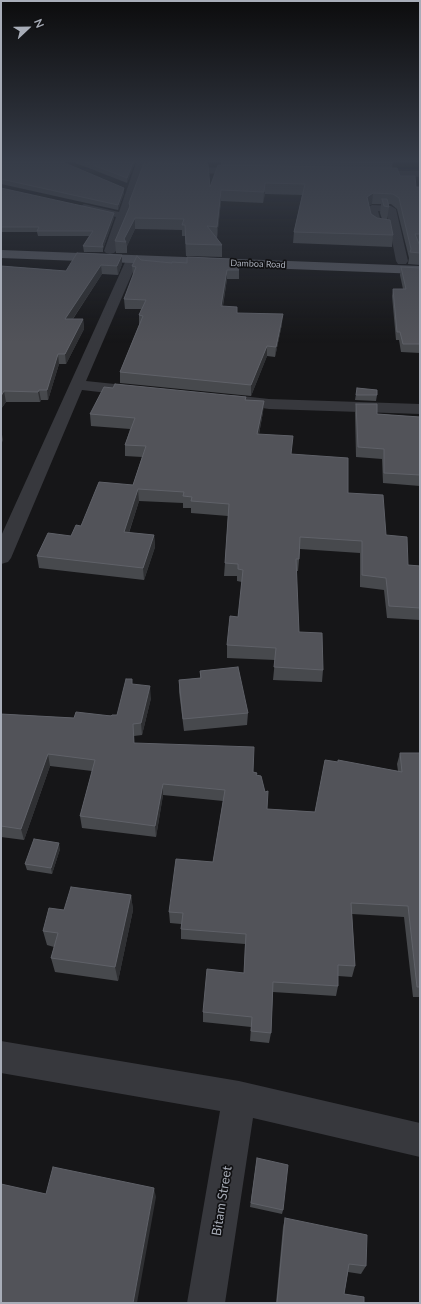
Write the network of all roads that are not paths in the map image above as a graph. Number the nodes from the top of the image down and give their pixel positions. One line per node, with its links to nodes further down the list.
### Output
1 (122, 221): 4 (street)
2 (395, 228): 7 (street)
3 (1, 247): 4 (main road, Damboa Road)
4 (110, 251): 7 (main road, Damboa Road)
5 (1, 254): 6 (main road, Damboa Road)
6 (132, 260): 9 (main road, Damboa Road); 10 (street)
7 (402, 261): 8 (main road, Damboa Road)
8 (420, 262)
9 (420, 270)
10 (77, 385): 11 (street); 14 (street)
11 (147, 392)
12 (215, 399): 13 (street)
13 (420, 409)
14 (1, 558)
15 (1, 1057): 16 (street)
16 (239, 1098): 17 (street); 18 (street, Bitam Street)
17 (420, 1140)
18 (206, 1303)

